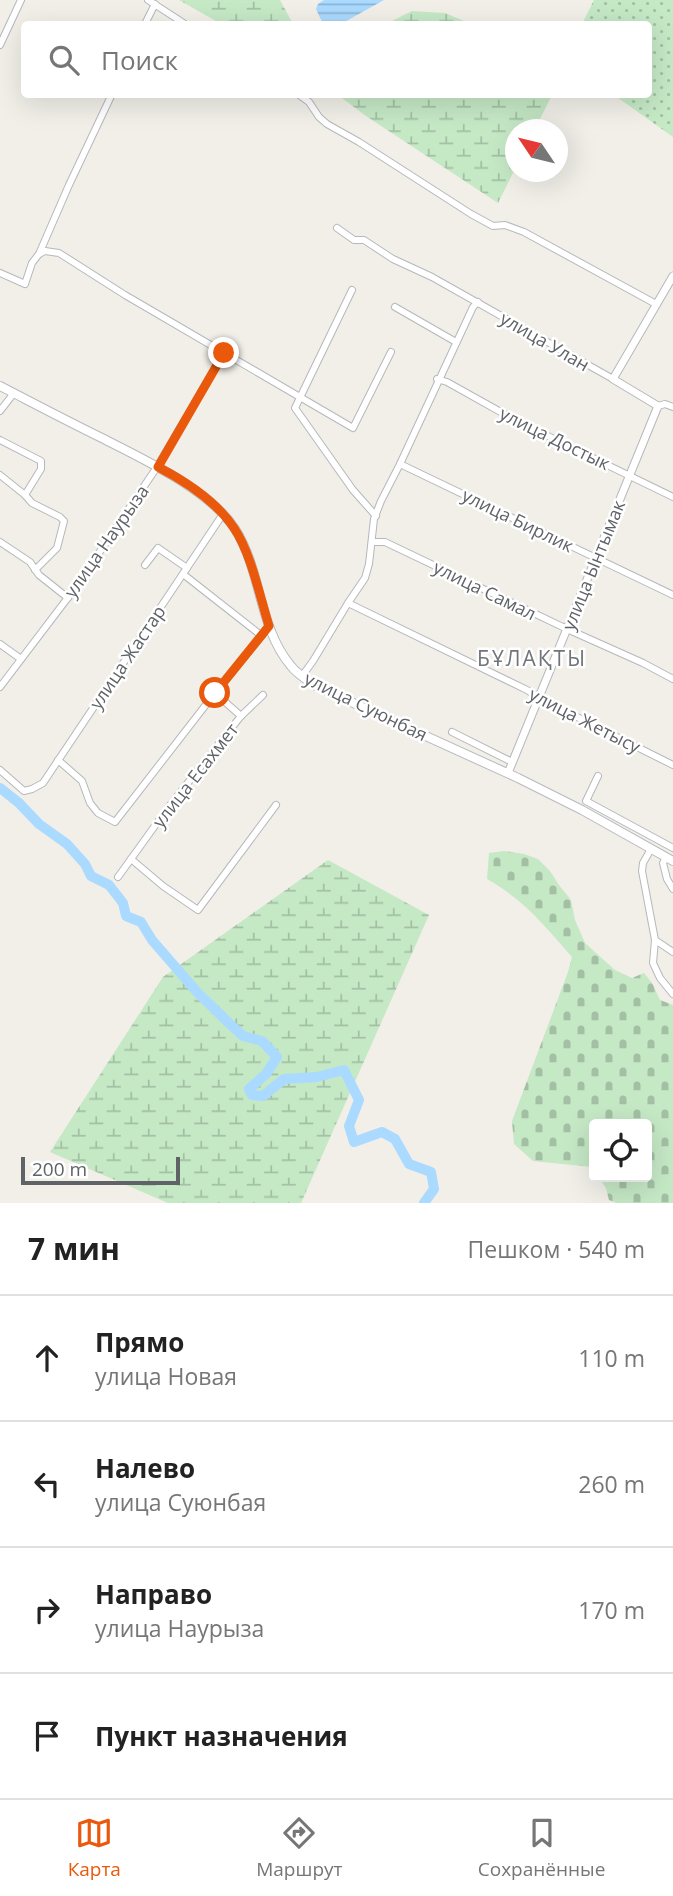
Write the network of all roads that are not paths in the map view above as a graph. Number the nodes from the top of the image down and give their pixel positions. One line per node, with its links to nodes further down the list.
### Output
1 (21, 0): 5 (street)
2 (151, 2): 3 (street); 4 (street)
3 (146, 21)
4 (180, 21)
5 (0, 45)
6 (110, 98): 9 (street)
7 (304, 98): 14 (street)
8 (337, 228): 13 (street, улица Улан)
9 (38, 254): 10 (street); 18 (street)
10 (0, 273)
11 (673, 276): 14 (street)
12 (352, 290): 23 (street)
13 (478, 302): 16 (street); 20 (street, улица Улан)
14 (656, 304): 20 (street)
15 (396, 307): 16 (street)
16 (457, 342): 19 (street)
17 (391, 352): 23 (street)
18 (224, 353): 23 (street); 29 (street, улица Наурыза)
19 (438, 379): 28 (street); 31 (street, улица Достык)
20 (613, 379): 24 (street)
21 (0, 386): 22 (main road, улица Суюнбая)
22 (14, 393): 26 (street); 29 (main road, улица Суюнбая)
23 (300, 398): 35 (street)
24 (658, 406): 25 (street); 31 (street, улица Ынтымак)
25 (673, 408)
26 (0, 411)
27 (0, 440): 32 (street)
28 (400, 464): 35 (street); 38 (street, улица Бирлик)
29 (158, 467): 34 (main road, улица Суюнбая); 43 (street, улица Наурыза)
30 (0, 475): 32 (street)
31 (629, 475): 33 (street, улица Достык); 38 (street, улица Ынтымак)
32 (25, 495): 40 (street)
33 (673, 497)
34 (223, 514): 41 (street, улица Жастар); 45 (main road, улица Суюнбая)
35 (376, 516): 37 (street)
36 (0, 542): 40 (street)
37 (372, 542): 44 (street); 46 (street, улица Самал)
38 (597, 558): 42 (street, улица Бирлик); 46 (street, улица Ынтымак)
39 (145, 565): 41 (street)
40 (35, 570): 43 (street)
41 (185, 571): 47 (street); 58 (street, улица Жастар)
42 (673, 595)
43 (68, 598): 49 (street, улица Наурыза)
44 (348, 603): 50 (street); 55 (street, улица Жетысу)
45 (269, 626): 47 (street); 50 (main road, улица Суюнбая)
46 (567, 629): 51 (street, улица Самал); 55 (street, улица Ынтымак)
47 (262, 636): 53 (street)
48 (0, 644): 49 (street)
49 (21, 659): 52 (street, улица Наурыза)
50 (302, 676): 62 (main road, улица Суюнбая)
51 (673, 679)
52 (0, 687)
53 (215, 693): 56 (street); 58 (street)
54 (263, 695): 56 (street, улица Есахмет)
55 (539, 698): 59 (street, улица Ынтымак); 60 (street, улица Жетысу)
56 (241, 716): 67 (street, улица Есахмет)
57 (452, 732): 59 (street)
58 (58, 760): 61 (street, улица Жастар)
59 (512, 762): 62 (street, улица Ынтымак)
60 (673, 765)
61 (0, 770)
62 (508, 773): 66 (main road, улица Суюнбая)
63 (598, 776): 65 (street)
64 (276, 806): 67 (street)
65 (673, 848)
66 (651, 849): 68 (main road, улица Суюнбая); 71 (street)
67 (131, 859): 69 (street, улица Есахмет)
68 (670, 859): 70 (street)
69 (118, 877)
70 (673, 889)
71 (655, 940): 72 (street); 73 (street)
72 (673, 953)
73 (673, 994)

